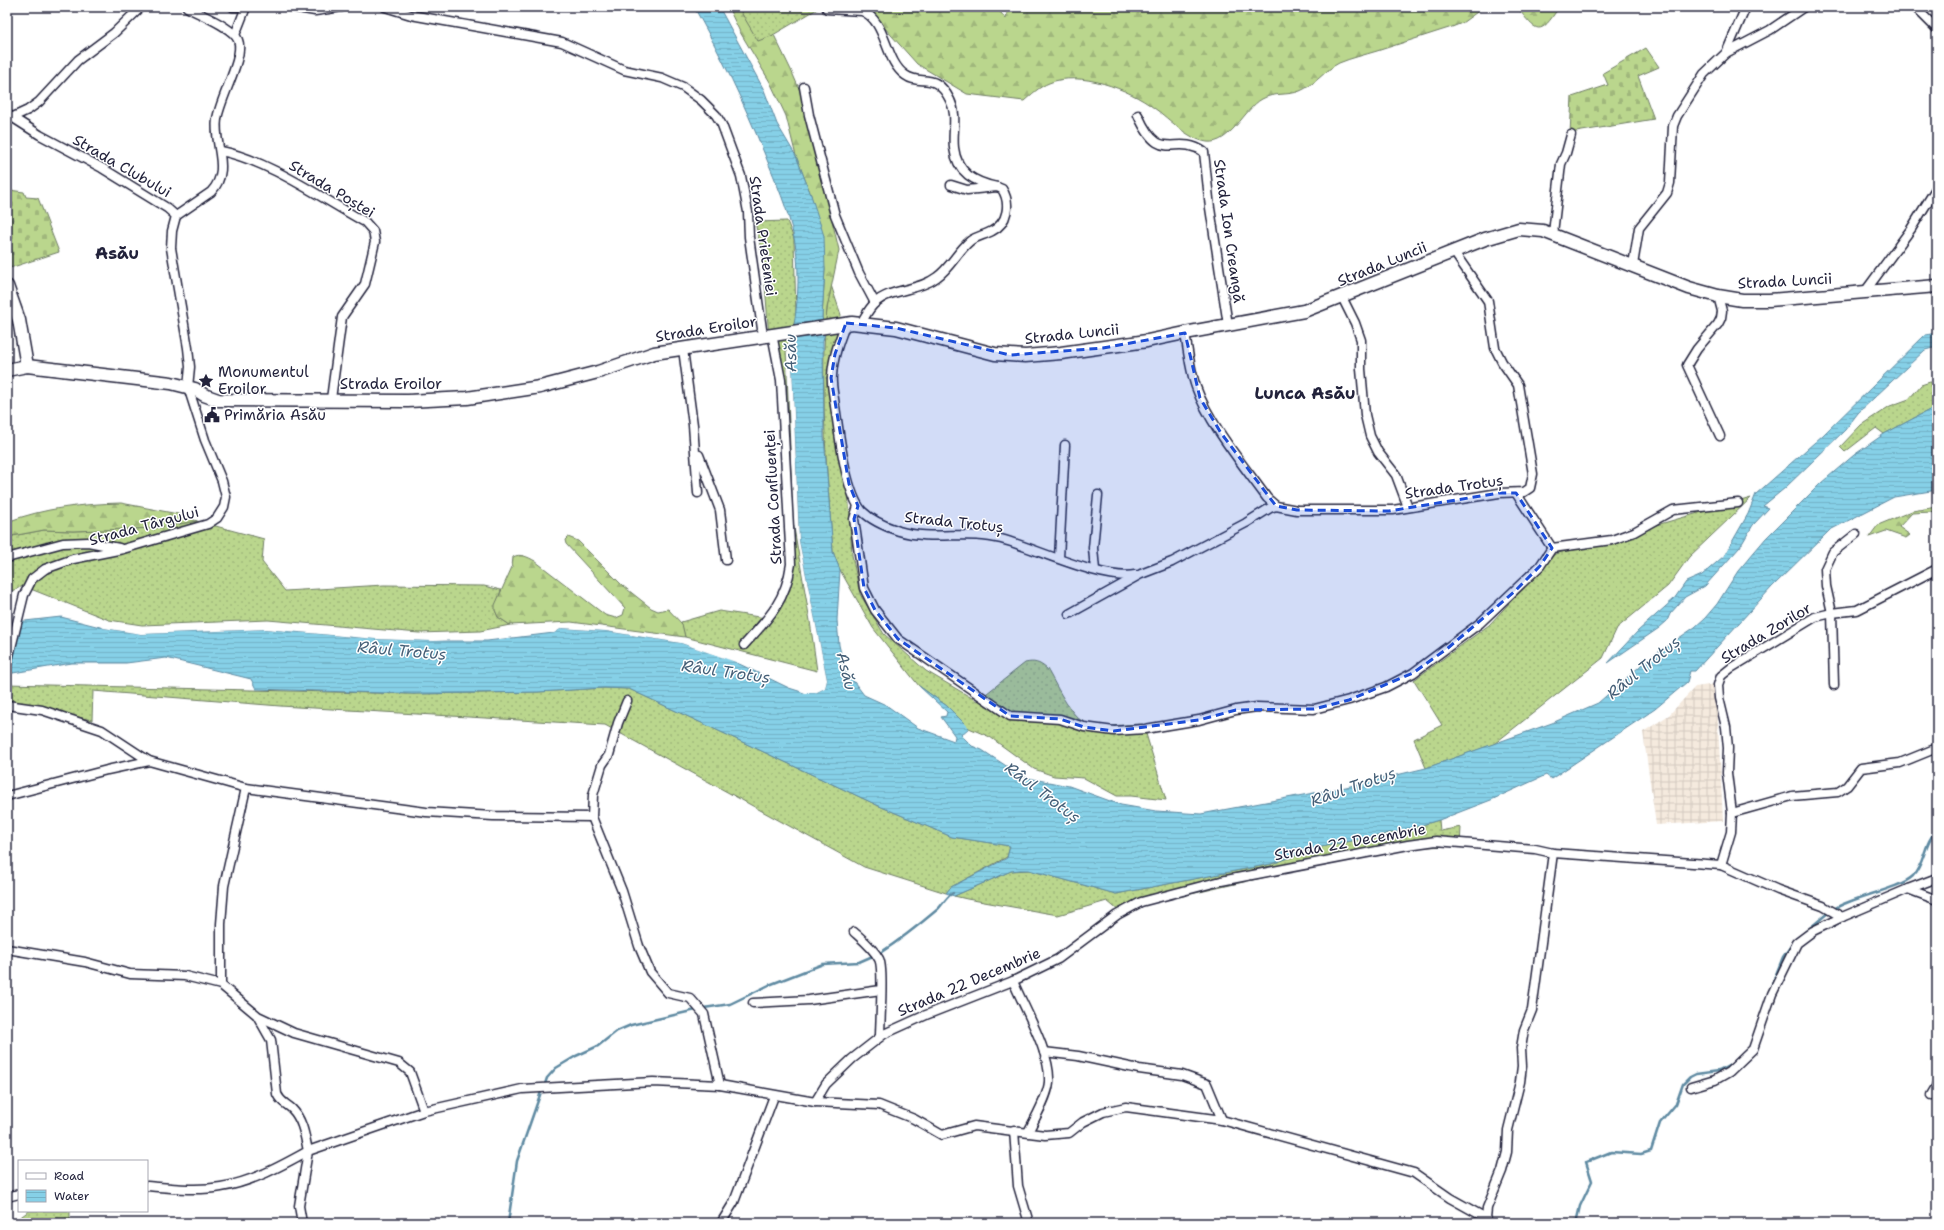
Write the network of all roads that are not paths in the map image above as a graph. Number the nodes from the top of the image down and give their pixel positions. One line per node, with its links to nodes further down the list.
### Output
1 (141, 7): 17 (street)
2 (187, 7): 14 (street)
3 (234, 7): 4 (street)
4 (240, 7)
5 (246, 7): 14 (street)
6 (292, 7): 7 (street)
7 (342, 7)
8 (385, 7): 39 (street, Strada Prieteniei)
9 (1746, 7): 15 (street)
10 (1804, 7): 15 (street)
11 (1915, 7): 13 (street)
12 (827, 9): 22 (street)
13 (1937, 28)
14 (235, 35): 20 (street)
15 (1726, 53): 27 (street)
16 (804, 87): 33 (street)
17 (10, 115): 24 (street, Strada Clubului)
18 (1138, 115): 37 (street, Strada Ion Creangă)
19 (1571, 135): 25 (street)
20 (221, 151): 24 (street); 44 (street, Strada Poștei)
21 (951, 185): 22 (street)
22 (997, 187): 33 (street)
23 (1937, 187): 30 (street)
24 (176, 216): 43 (street, Strada Clubului)
25 (1553, 233): 26 (main road, Strada Luncii); 27 (main road, Strada Luncii)
26 (1454, 252): 32 (main road, Strada Luncii); 49 (street, Strada Trotuș)
27 (1633, 265): 31 (main road, Strada Luncii)
28 (7, 286): 41 (main road)
29 (1937, 286): 30 (main road, Strada Luncii)
30 (1864, 293): 31 (main road, Strada Luncii)
31 (1718, 296): 45 (street)
32 (1342, 297): 37 (main road, Strada Luncii); 54 (street)
33 (875, 303): 35 (street)
34 (846, 323): 35 (main road, Strada Luncii); 36 (main road, Strada Luncii); 52 (street, Strada Trotuș)
35 (860, 323): 38 (main road, Strada Luncii)
36 (830, 325): 39 (main road, Strada Eroilor)
37 (1228, 326): 38 (main road, Strada Luncii)
38 (1185, 333): 53 (street)
39 (768, 335): 40 (main road, Strada Eroilor); 66 (street, Strada Confluenței)
40 (683, 349): 44 (main road, Strada Eroilor); 46 (street)
41 (27, 366): 42 (main road, Strada Eroilor); 43 (main road, Strada Eroilor)
42 (7, 370)
43 (188, 387): 44 (main road, Strada Eroilor); 57 (street, Strada Târgului)
44 (332, 399)
45 (1720, 436)
46 (694, 438): 48 (street); 60 (street)
47 (1065, 445): 59 (street)
48 (698, 493)
49 (1516, 493): 54 (street, Strada Trotuș); 56 (street)
50 (1098, 495): 62 (street)
51 (1738, 503): 56 (street)
52 (858, 506): 56 (street); 59 (street, Strada Trotuș)
53 (1276, 506): 54 (street, Strada Trotuș); 63 (street, Strada Trotuș)
54 (1408, 507)
55 (1856, 534): 64 (street)
56 (1552, 548)
57 (123, 549): 58 (street); 67 (street, Strada Târgului)
58 (7, 558)
59 (1059, 558): 62 (street, Strada Trotuș)
60 (726, 560)
61 (1937, 569): 64 (street, Strada Zorilor)
62 (1096, 570): 63 (street, Strada Trotuș)
63 (1141, 574): 65 (street, Strada Trotuș)
64 (1832, 613): 68 (street); 75 (street, Strada Zorilor)
65 (1069, 614)
66 (744, 645)
67 (7, 664)
68 (1834, 685)
69 (627, 701): 76 (street)
70 (7, 704): 72 (street)
71 (1937, 748): 75 (street)
72 (149, 761): 73 (street); 74 (street)
73 (246, 788): 76 (street); 86 (street)
74 (7, 796)
75 (1732, 813): 78 (street, Strada Zorilor)
76 (592, 817): 92 (street)
77 (1552, 853): 78 (street, Strada 22 Decembrie); 85 (street, Strada 22 Decembrie); 106 (street)
78 (1721, 865): 82 (street, Strada 22 Decembrie)
79 (1937, 878): 80 (street)
80 (1908, 889): 81 (street); 82 (street)
81 (1937, 900)
82 (1842, 917): 94 (street)
83 (854, 932): 87 (street)
84 (7, 949): 86 (street)
85 (1013, 981): 90 (street, Strada 22 Decembrie); 91 (street)
86 (221, 985): 89 (street)
87 (881, 990): 88 (street); 90 (street)
88 (753, 1003)
89 (258, 1016): 98 (street); 102 (street)
90 (880, 1037): 97 (street, Strada 22 Decembrie)
91 (1044, 1052): 99 (street); 101 (street)
92 (720, 1085): 96 (street); 98 (street)
93 (1937, 1085): 95 (street)
94 (1691, 1087)
95 (1931, 1095)
96 (774, 1096): 97 (street); 108 (street)
97 (815, 1102): 100 (street)
98 (424, 1111): 102 (street)
99 (1222, 1120): 101 (street); 106 (street)
100 (1014, 1130): 101 (street); 109 (street)
101 (1028, 1132)
102 (308, 1151): 103 (street); 107 (street)
103 (148, 1186)
104 (18, 1194): 105 (street)
105 (7, 1197)
106 (1488, 1221)
107 (302, 1223)
108 (721, 1223)
109 (1029, 1223)

